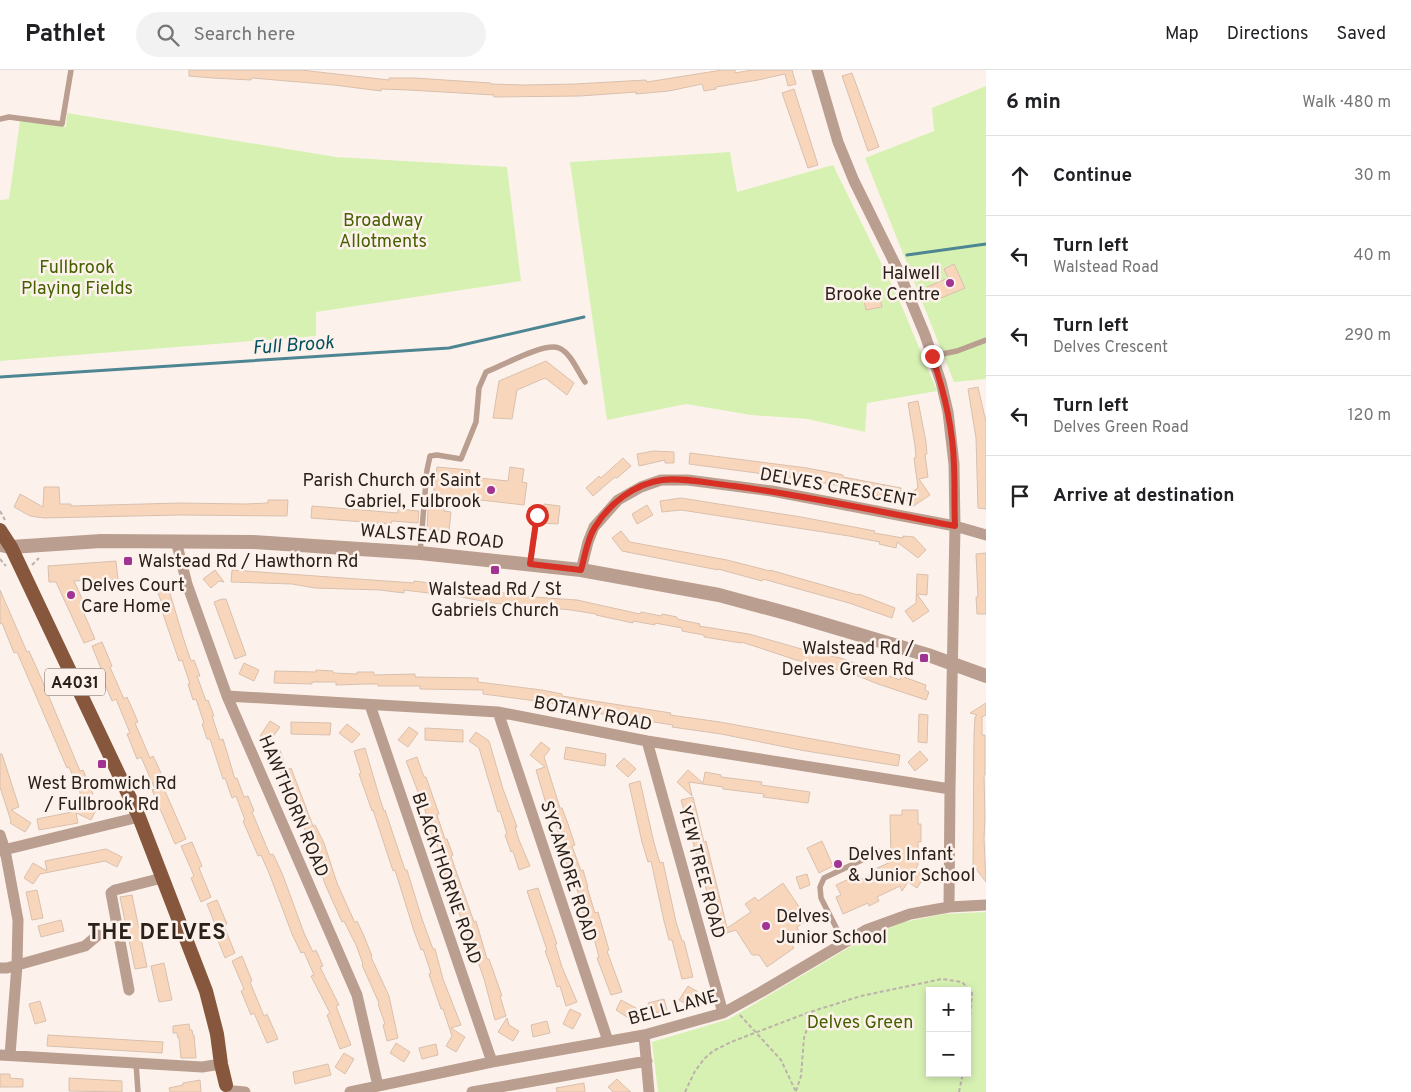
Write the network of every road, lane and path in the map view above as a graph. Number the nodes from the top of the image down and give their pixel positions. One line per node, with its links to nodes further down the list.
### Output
1 (71, 70): 3 (lane)
2 (817, 70): 5 (street)
3 (0, 119)
4 (986, 340): 5 (lane)
5 (932, 356): 8 (street)
6 (585, 382): 13 (lane)
7 (537, 515): 14 (lane)
8 (955, 526): 10 (street, DELVES CRESCENT); 15 (street, DELVES CRESCENT); 16 (street)
9 (0, 530): 12 (main road, A4031)
10 (986, 535)
11 (176, 541): 12 (street, WALSTEAD ROAD); 13 (street, WALSTEAD ROAD); 18 (street, HAWTHORN ROAD)
12 (5, 546): 23 (main road, A4031)
13 (420, 553): 14 (street, WALSTEAD ROAD)
14 (530, 564): 15 (street, WALSTEAD ROAD)
15 (581, 570): 16 (street, WALSTEAD ROAD)
16 (952, 663): 17 (street, WALSTEAD ROAD); 22 (street)
17 (986, 676)
18 (227, 696): 19 (street, BOTANY ROAD); 48 (street, HAWTHORN ROAD)
19 (370, 705): 20 (street, BOTANY ROAD); 44 (street, BLACKTHORNE ROAD)
20 (498, 712): 21 (street, BOTANY ROAD); 41 (street, SYCAMORE ROAD)
21 (647, 741): 22 (street, BOTANY ROAD); 37 (street, YEW TREE ROAD)
22 (950, 789): 29 (street)
23 (139, 817): 25 (street); 27 (main road, A4031)
24 (0, 835): 25 (street)
25 (2, 850): 32 (street)
26 (881, 851): 31 (lane)
27 (162, 878): 34 (street); 46 (main road, A4031)
28 (986, 905): 29 (street, BELL LANE)
29 (949, 907): 31 (street, BELL LANE)
30 (98, 935): 32 (street)
31 (844, 943): 35 (street, BELL LANE)
32 (16, 965): 33 (street); 42 (street)
33 (0, 968)
34 (129, 990)
35 (733, 1008): 37 (street, BELL LANE); 38 (path)
36 (813, 1011): 38 (path); 39 (path); 55 (path)
37 (723, 1013): 40 (street, BELL LANE)
38 (757, 1032): 54 (path); 55 (path)
39 (969, 1032)
40 (644, 1034): 41 (street, BELL LANE); 43 (street)
41 (608, 1041): 44 (street, BELL LANE)
42 (5, 1055): 45 (street)
43 (647, 1060): 52 (street); 53 (street)
44 (492, 1062): 48 (street, BELL LANE)
45 (136, 1063): 46 (street); 51 (lane)
46 (221, 1064): 49 (main road, A4031)
47 (962, 1077): 56 (path)
48 (378, 1086): 50 (street, BELL LANE)
49 (232, 1090)
50 (357, 1091)
51 (138, 1092)
52 (472, 1092)
53 (649, 1092)
54 (685, 1092)
55 (796, 1092)
56 (959, 1092)

